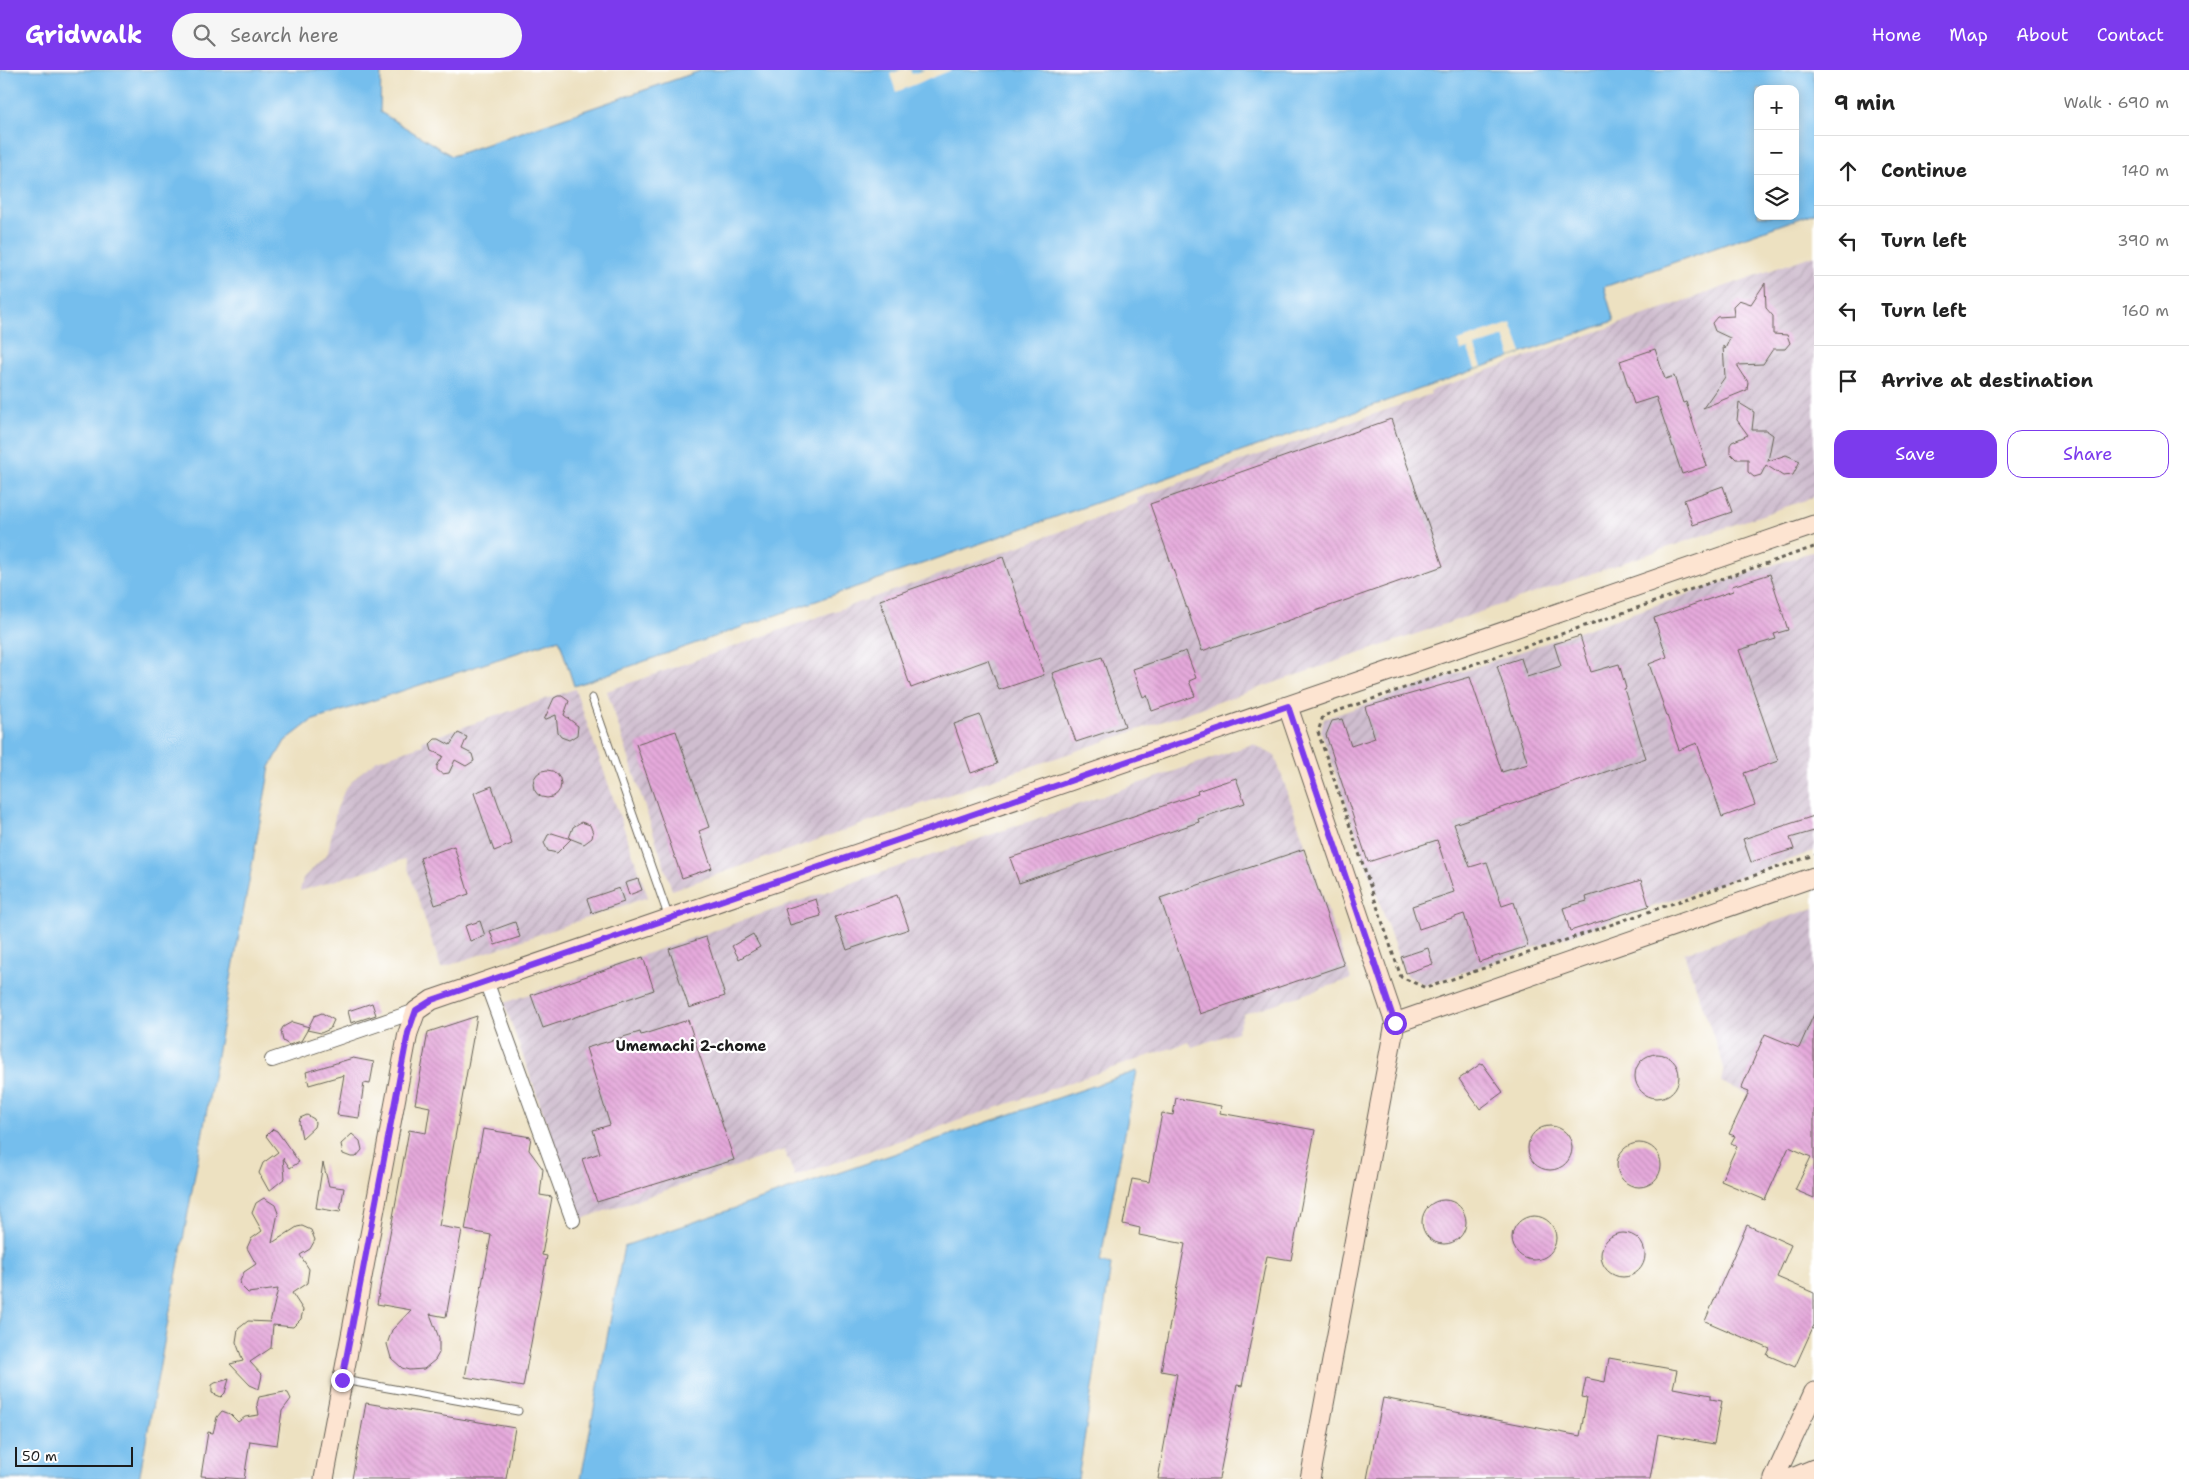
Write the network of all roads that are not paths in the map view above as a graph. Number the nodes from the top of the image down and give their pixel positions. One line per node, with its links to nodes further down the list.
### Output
1 (1814, 525): 3 (street)
2 (592, 698): 5 (lane)
3 (1288, 706): 5 (street); 8 (street)
4 (1814, 877): 8 (street)
5 (669, 918): 6 (street)
6 (486, 981): 7 (street); 10 (street)
7 (416, 1010): 9 (street); 11 (street)
8 (1395, 1023): 16 (street)
9 (272, 1060)
10 (574, 1220)
11 (342, 1380): 13 (lane); 15 (street)
12 (1814, 1392): 17 (street)
13 (518, 1411)
14 (1814, 1468): 18 (street)
15 (324, 1479)
16 (1310, 1479)
17 (1774, 1479)
18 (1790, 1479)

